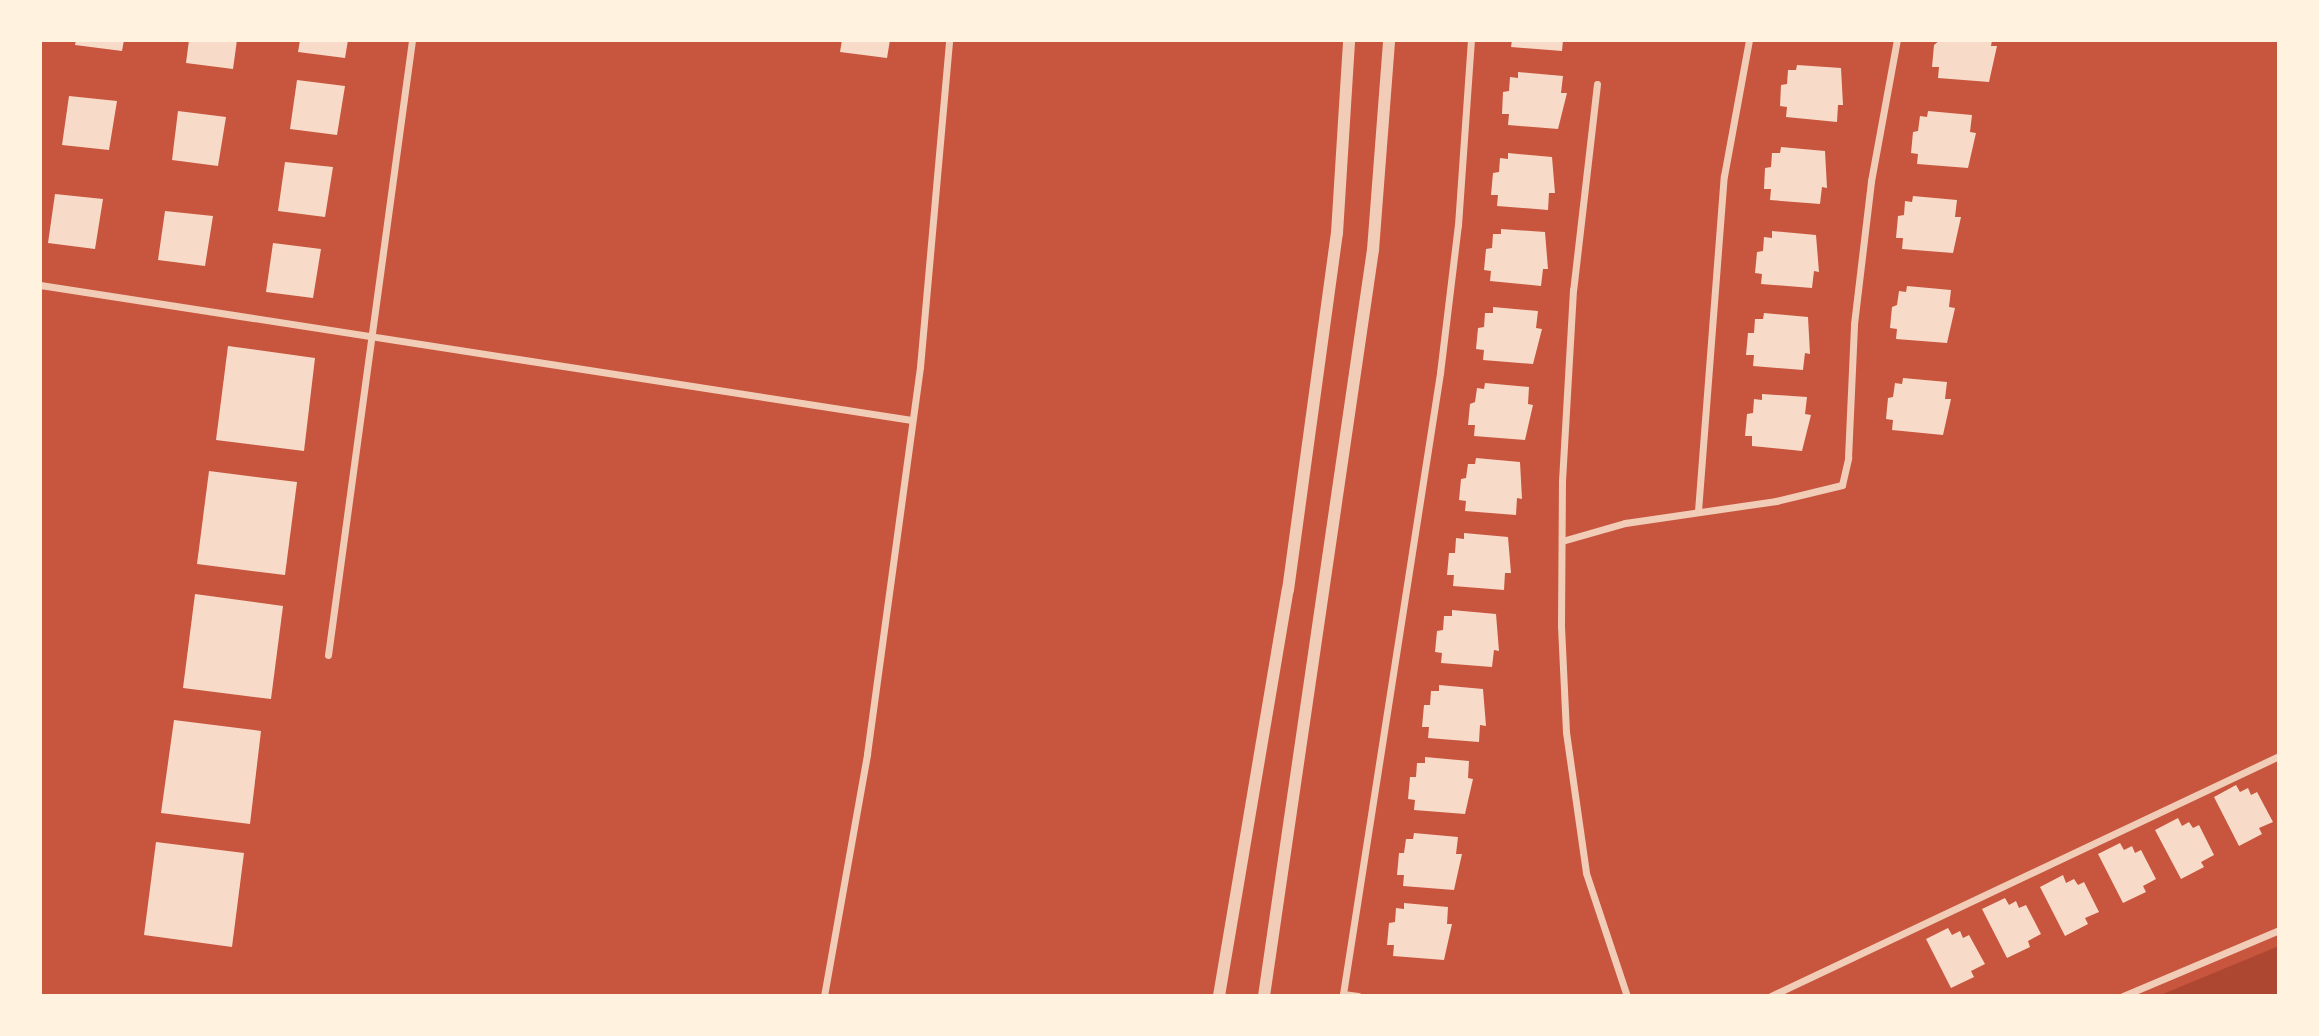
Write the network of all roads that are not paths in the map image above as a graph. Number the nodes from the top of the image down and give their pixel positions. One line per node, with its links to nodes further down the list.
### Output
1 (412, 40): 10 (street)
2 (949, 40): 11 (street)
3 (1349, 40): 18 (street)
4 (1389, 40): 19 (street)
5 (1471, 40): 20 (street)
6 (1749, 40): 12 (street)
7 (1897, 40): 12 (street)
8 (1597, 84): 13 (street)
9 (40, 285): 10 (street)
10 (368, 336): 11 (street); 14 (street)
11 (912, 420): 17 (street)
12 (1698, 511): 13 (street)
13 (1562, 541): 21 (street)
14 (328, 655)
15 (2278, 759): 22 (street)
16 (2279, 930): 23 (street)
17 (824, 996)
18 (1219, 996)
19 (1264, 996)
20 (1358, 996)
21 (1626, 996)
22 (1771, 996)
23 (2123, 996)

